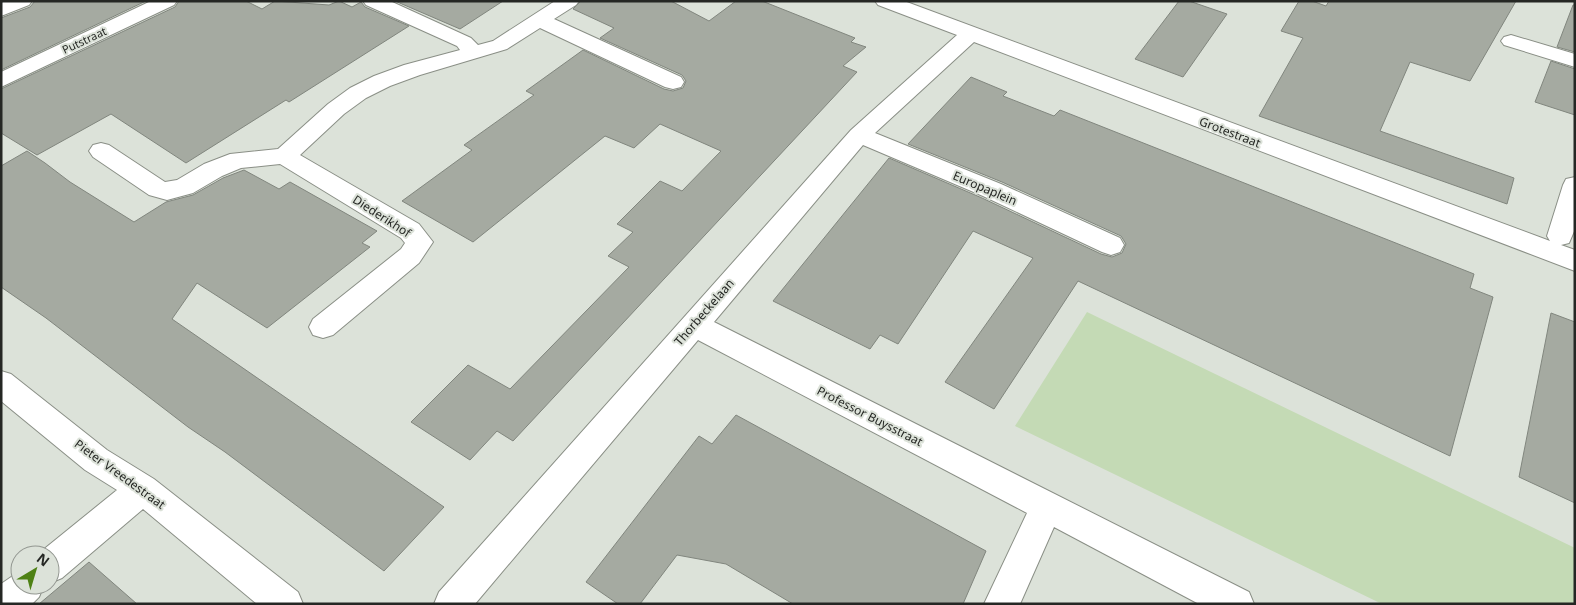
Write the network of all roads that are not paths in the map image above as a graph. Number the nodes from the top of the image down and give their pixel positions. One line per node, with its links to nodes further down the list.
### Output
1 (22, 1): 6 (street)
2 (167, 1): 12 (street, Putstraat)
3 (373, 1): 10 (street)
4 (569, 1): 7 (street)
5 (885, 1): 8 (street, Grotestraat)
6 (1, 10)
7 (539, 20): 10 (street); 13 (street)
8 (971, 34): 14 (street, Thorbeckelaan); 20 (street, Grotestraat)
9 (1511, 41): 11 (street)
10 (476, 54): 16 (street)
11 (1575, 61)
12 (1, 80)
13 (673, 82)
14 (858, 135): 19 (street, Europaplein); 21 (street, Thorbeckelaan)
15 (101, 151): 16 (street)
16 (284, 156): 22 (street, Diederikhof)
17 (1575, 186): 18 (street)
18 (1560, 236)
19 (1111, 245)
20 (1575, 261)
21 (693, 324): 25 (street, Professor Buysstraat); 30 (street, Thorbeckelaan)
22 (323, 327)
23 (1, 383): 24 (street, Pieter Vreedestraat)
24 (143, 488): 26 (street); 29 (street, Pieter Vreedestraat)
25 (1047, 507): 31 (street); 32 (street, Professor Buysstraat)
26 (60, 558)
27 (15, 595): 28 (street)
28 (5, 604)
29 (285, 604)
30 (452, 604)
31 (1002, 604)
32 (1236, 604)

